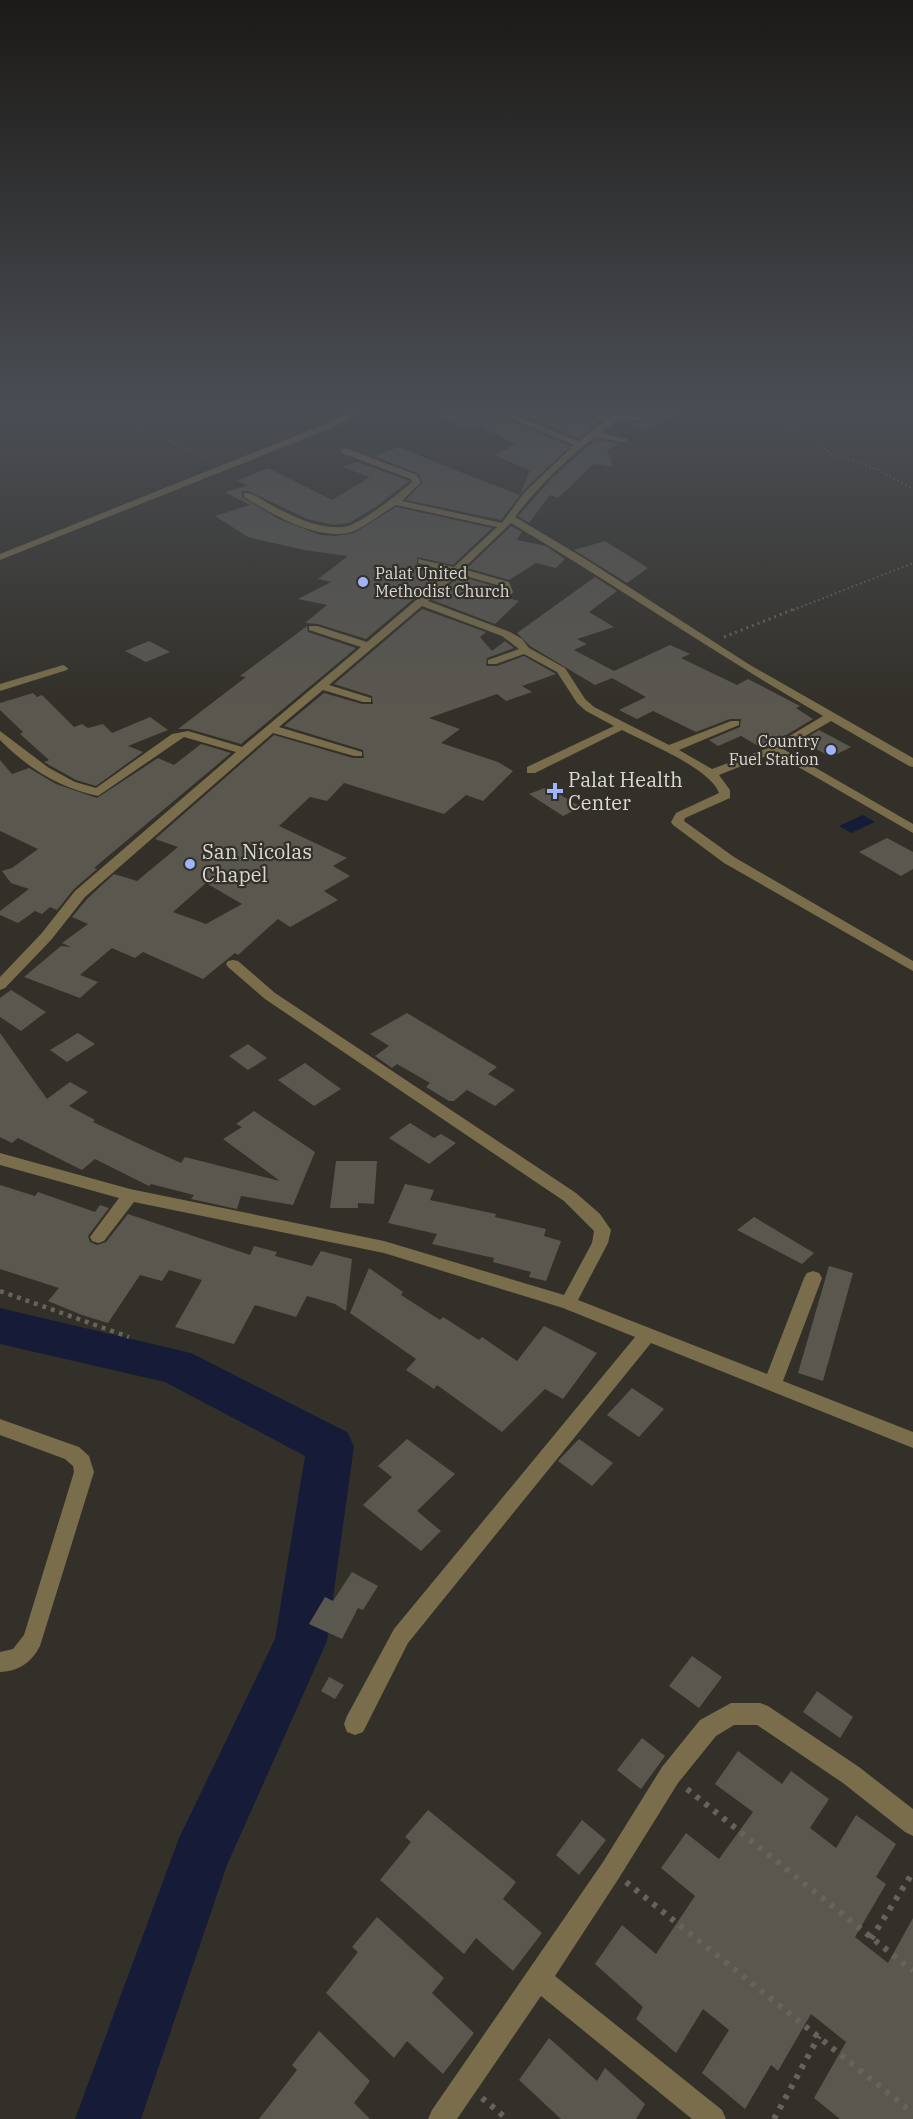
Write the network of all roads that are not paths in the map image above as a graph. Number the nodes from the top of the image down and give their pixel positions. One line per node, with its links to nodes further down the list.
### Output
1 (128, 506): 7 (street)
2 (265, 506): 3 (street)
3 (389, 506)
4 (417, 506): 6 (street)
5 (519, 506): 6 (street)
6 (507, 522): 9 (street); 20 (street)
7 (0, 557)
8 (421, 561): 9 (street)
9 (457, 570): 10 (street); 11 (street)
10 (508, 592)
11 (421, 602): 13 (street); 14 (street)
12 (314, 628): 13 (street)
13 (370, 646): 17 (street)
14 (525, 650): 15 (street); 22 (street)
15 (492, 662)
16 (63, 668): 18 (street)
17 (322, 686): 19 (street); 23 (street)
18 (0, 688)
19 (367, 700)
20 (831, 716): 25 (street); 29 (street)
21 (735, 723): 26 (street)
22 (620, 727): 26 (street); 30 (street)
23 (272, 729): 27 (street); 28 (street)
24 (0, 734): 27 (street)
25 (775, 749): 31 (street); 32 (street)
26 (668, 750): 31 (street)
27 (244, 751): 34 (street)
28 (358, 754)
29 (913, 763)
30 (531, 770)
31 (711, 774): 35 (street)
32 (913, 830)
33 (233, 964): 41 (street)
34 (7, 967): 36 (street)
35 (913, 967)
36 (0, 985)
37 (0, 1159): 38 (street)
38 (130, 1195): 39 (street); 41 (street)
39 (98, 1238)
40 (813, 1278): 43 (street)
41 (568, 1304): 42 (street)
42 (647, 1335): 43 (street); 47 (street)
43 (773, 1384): 45 (street)
44 (1, 1429): 46 (street)
45 (913, 1440)
46 (0, 1662)
47 (355, 1724)
48 (913, 1824): 49 (street)
49 (538, 1978): 50 (street); 51 (street)
50 (441, 2119)
51 (713, 2119)

